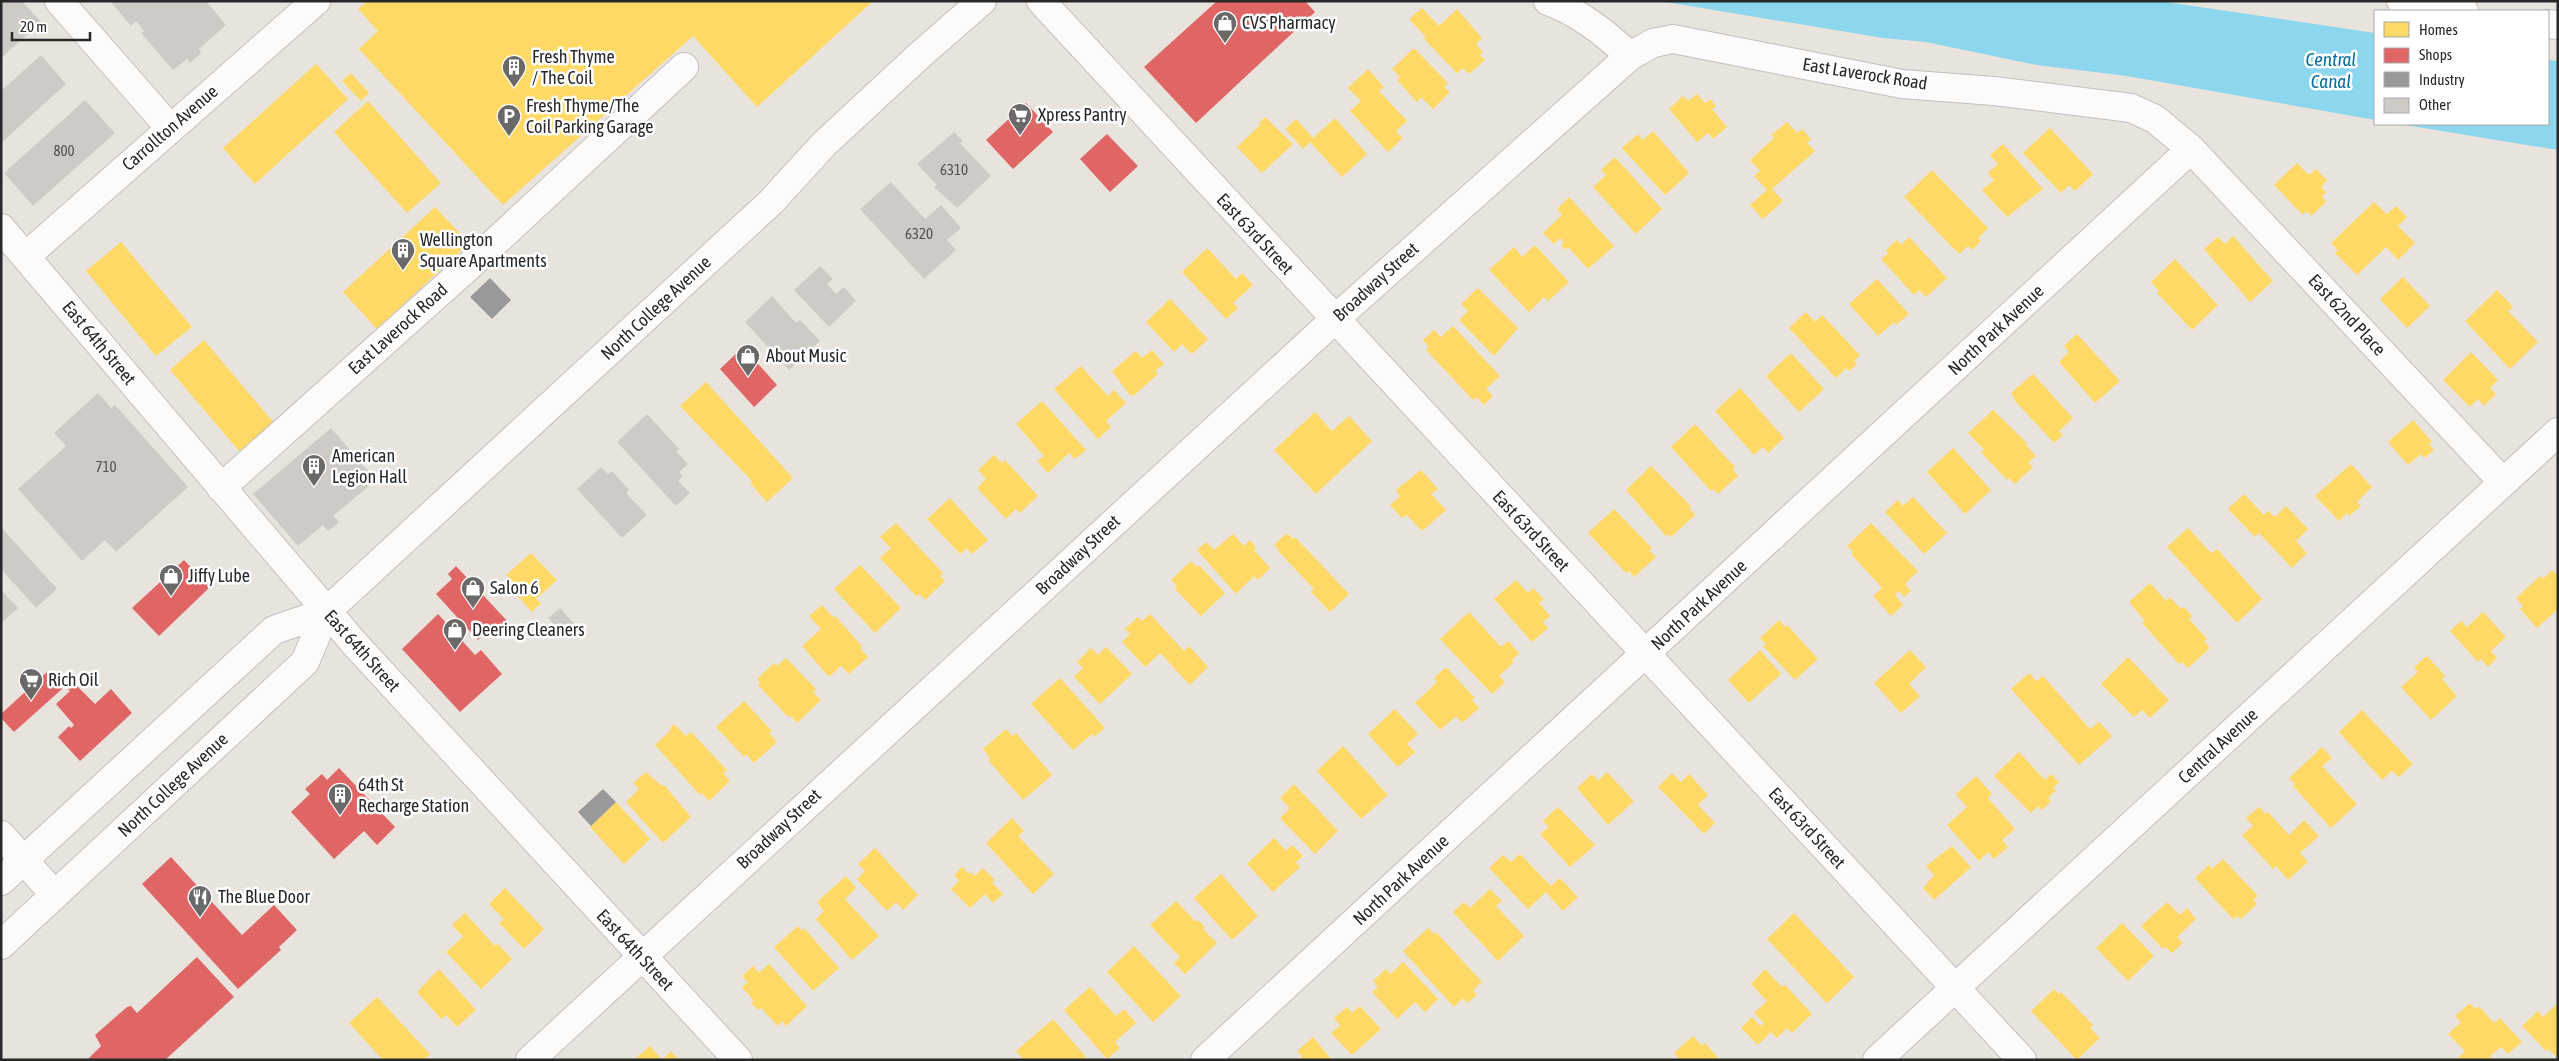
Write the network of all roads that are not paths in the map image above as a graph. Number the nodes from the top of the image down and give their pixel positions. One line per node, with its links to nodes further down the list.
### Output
1 (59, 1): 10 (street)
2 (982, 1): 18 (street, North College Avenue)
3 (1041, 1): 14 (street, East 63rd Street)
4 (1548, 1): 8 (street)
5 (2401, 1): 7 (street)
6 (308, 4): 10 (street, Carrollton Avenue)
7 (2458, 10)
8 (1630, 56): 11 (street, East Laverock Road); 14 (street, Broadway Street)
9 (684, 67): 17 (street, East Laverock Road)
10 (170, 128): 13 (street, Carrollton Avenue)
11 (2191, 149): 16 (street, East 62nd Place); 19 (street, North Park Avenue)
12 (1, 228): 13 (street, East 64th Street)
13 (26, 256): 17 (street, East 64th Street)
14 (1334, 320): 19 (street, East 63rd Street); 25 (street, Broadway Street)
15 (2558, 432): 16 (street, Central Avenue)
16 (2503, 482): 26 (street, Central Avenue)
17 (221, 488): 18 (street, East 64th Street)
18 (326, 612): 21 (street, North College Avenue); 23 (street, North College Avenue); 25 (street, East 64th Street)
19 (1646, 655): 26 (street, East 63rd Street); 29 (street, North Park Avenue)
20 (1, 835): 21 (street)
21 (24, 860): 22 (street, North College Avenue); 23 (street)
22 (1, 881)
23 (55, 895): 24 (street, North College Avenue)
24 (1, 945)
25 (641, 956): 27 (street, Broadway Street); 28 (street, East 64th Street)
26 (1955, 988): 30 (street, Central Avenue); 31 (street, East 63rd Street)
27 (530, 1060)
28 (738, 1060)
29 (1205, 1060)
30 (1877, 1060)
31 (2022, 1060)

